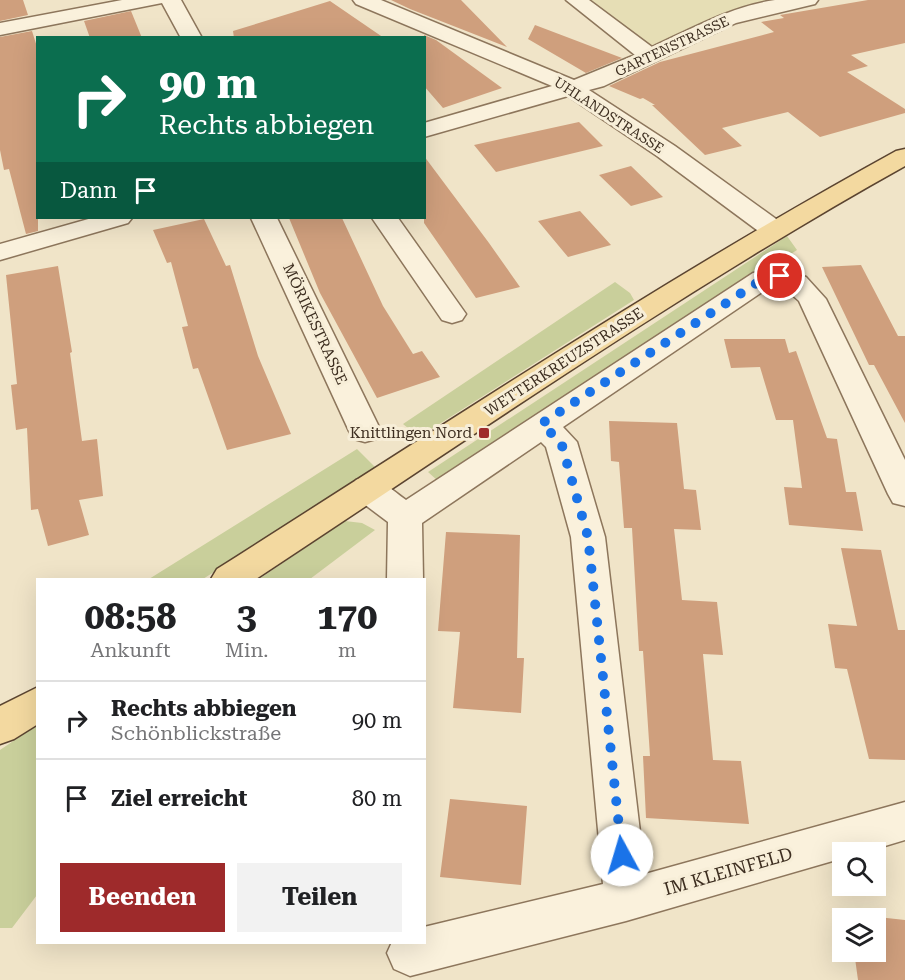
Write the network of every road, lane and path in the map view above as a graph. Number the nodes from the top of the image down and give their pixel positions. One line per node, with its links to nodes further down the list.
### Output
1 (154, 0): 6 (street)
2 (171, 0): 7 (street)
3 (363, 0): 9 (street, UHLANDSTRASSE)
4 (576, 0): 8 (street)
5 (808, 0): 8 (street, GARTENSTRASSE)
6 (0, 29)
7 (191, 36)
8 (649, 55): 9 (street, GARTENSTRASSE)
9 (572, 89): 10 (street, GARTENSTRASSE); 15 (street, UHLANDSTRASSE)
10 (426, 129)
11 (905, 156): 15 (main road, WETTERKREUZSTRASSE)
12 (116, 219): 16 (street)
13 (264, 219): 19 (street, MÖRIKESTRASSE)
14 (386, 219): 17 (street)
15 (774, 230): 20 (main road, WETTERKREUZSTRASSE)
16 (0, 252)
17 (452, 314)
18 (541, 424): 21 (street); 22 (street); 28 (street)
19 (365, 431)
20 (368, 489): 22 (street); 23 (main road, WETTERKREUZSTRASSE)
21 (905, 494)
22 (405, 517): 24 (street)
23 (231, 578)
24 (405, 578)
25 (36, 704): 26 (main road)
26 (0, 727)
27 (905, 821): 28 (street, IM KLEINFELD)
28 (626, 900): 29 (street, IM KLEINFELD)
29 (410, 958)

